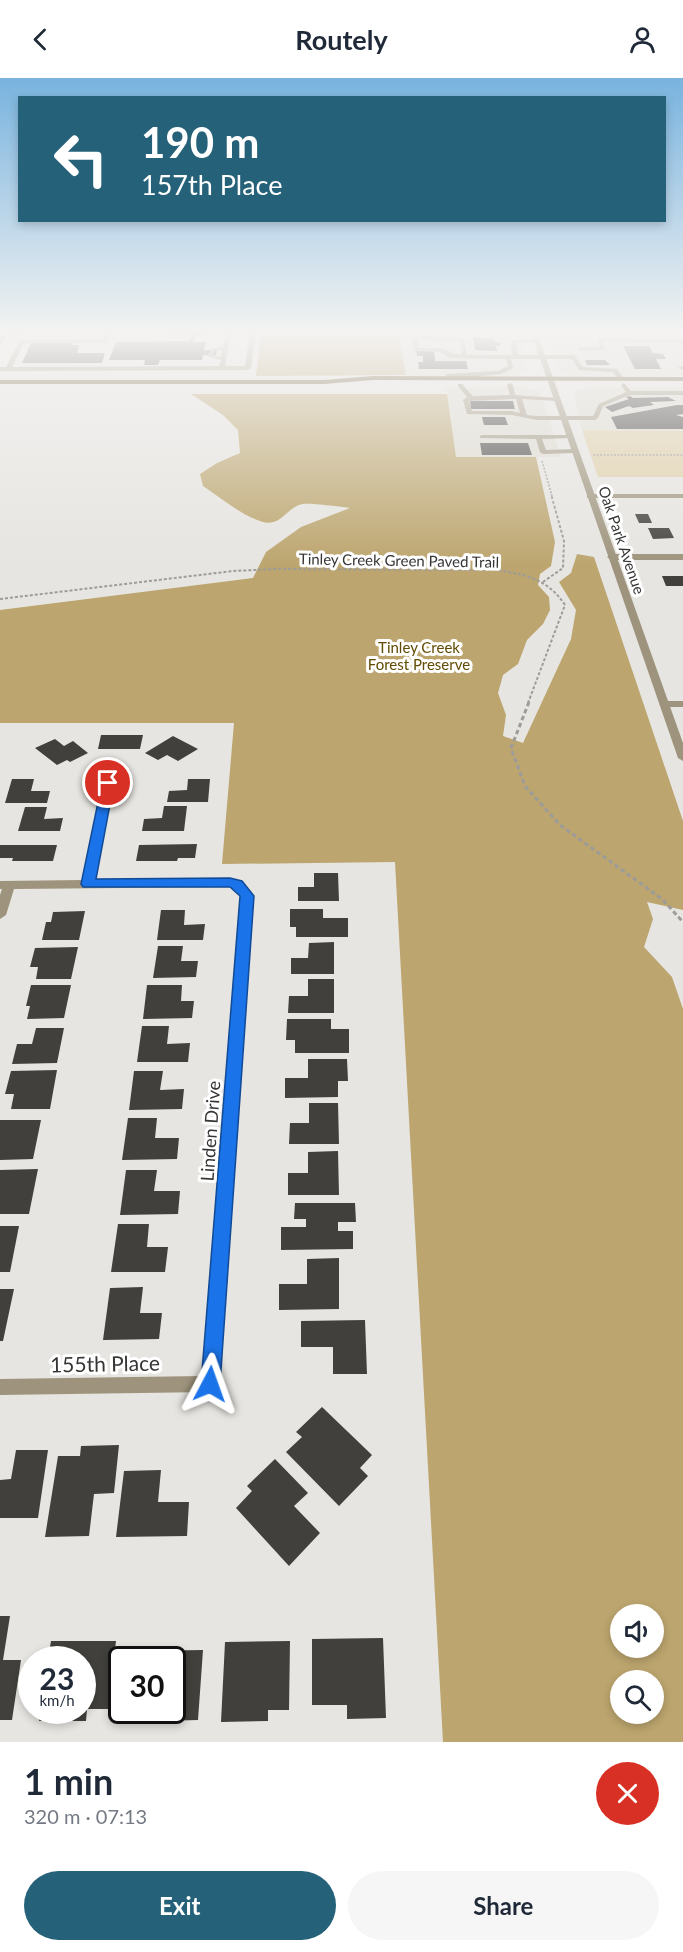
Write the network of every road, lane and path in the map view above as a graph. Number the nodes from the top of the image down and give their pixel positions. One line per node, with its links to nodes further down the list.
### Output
1 (468, 411): 5 (lane)
2 (522, 411): 5 (lane)
3 (560, 411): 6 (street, Oak Park Avenue)
4 (598, 411): 6 (lane)
5 (524, 416): 6 (lane)
6 (563, 418): 9 (street, Oak Park Avenue)
7 (482, 437): 8 (lane)
8 (538, 437): 9 (lane); 10 (lane)
9 (569, 437): 11 (street, Oak Park Avenue)
10 (543, 452): 11 (lane); 18 (path)
11 (574, 452): 14 (street, Oak Park Avenue)
12 (592, 455): 13 (path)
13 (683, 455)
14 (590, 496): 15 (street); 16 (street, Oak Park Avenue)
15 (683, 496)
16 (611, 557): 17 (street); 20 (street, Oak Park Avenue)
17 (683, 557)
18 (543, 582): 19 (path, Tinley Creek Green Paved Trail); 27 (path, Tinley Creek Green Paved Trail)
19 (0, 599)
20 (664, 704): 21 (street); 22 (street, Oak Park Avenue)
21 (683, 704)
22 (683, 758)
23 (108, 783): 24 (street)
24 (88, 884): 25 (street); 28 (street, Linden Drive)
25 (4, 885): 26 (street)
26 (0, 915)
27 (683, 922)
28 (210, 1384): 29 (street, 155th Place)
29 (0, 1387)

